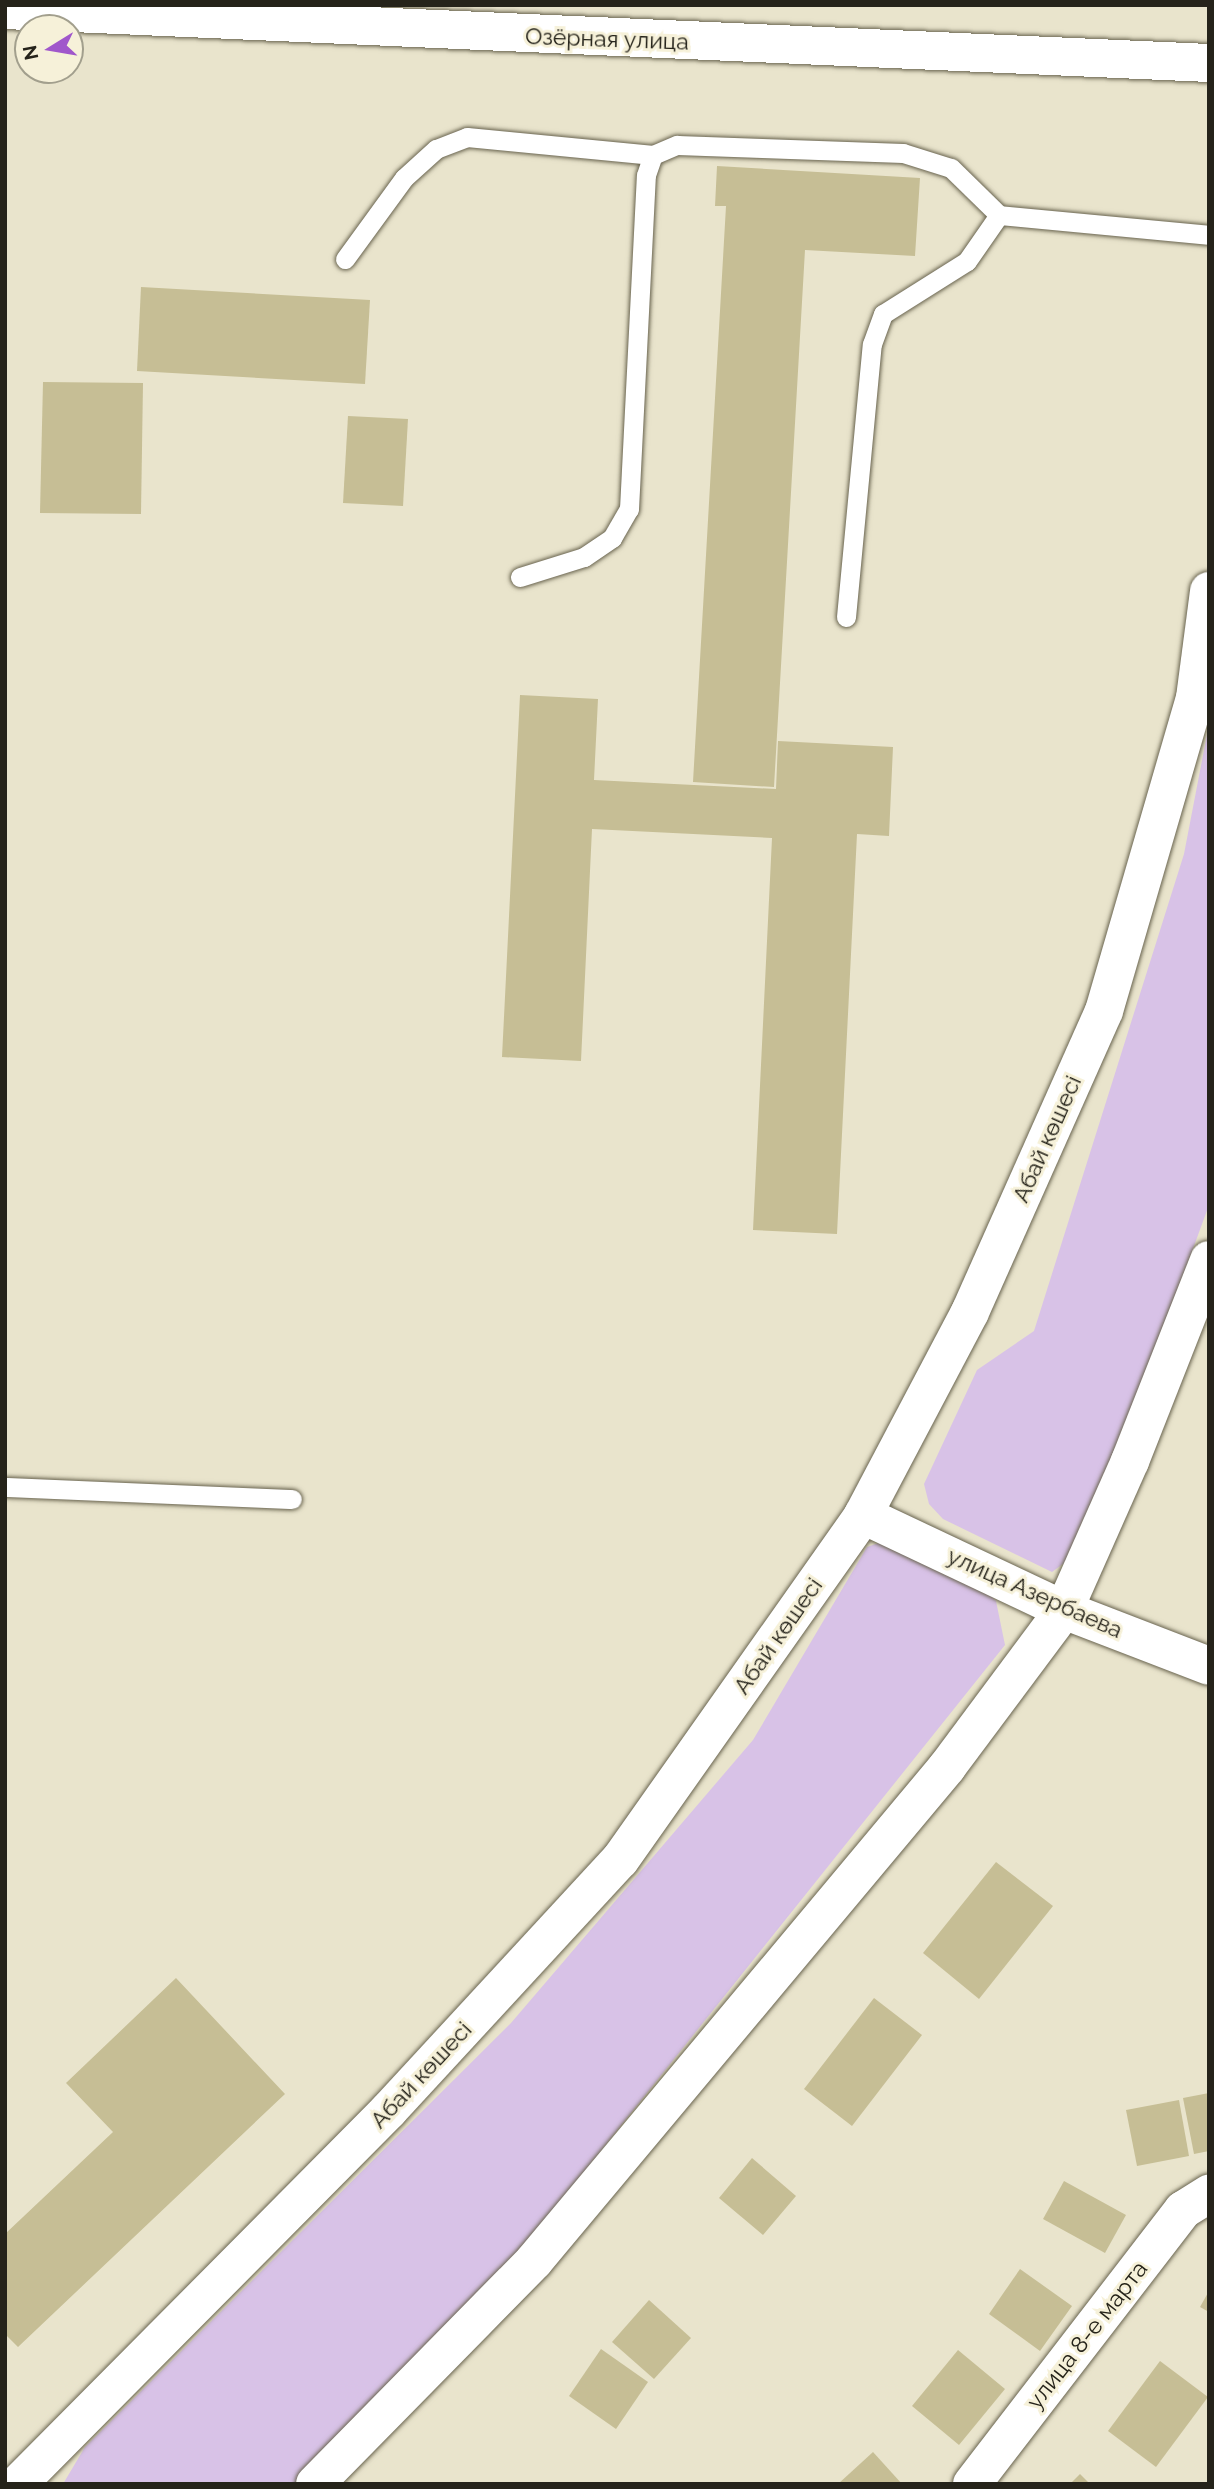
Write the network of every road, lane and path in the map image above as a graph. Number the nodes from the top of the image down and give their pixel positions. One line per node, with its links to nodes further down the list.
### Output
1 (5, 10): 2 (street, Озёрная улица)
2 (225, 14): 3 (street, Озёрная улица)
3 (1209, 63)
4 (653, 155): 5 (lane); 7 (lane); 8 (lane)
5 (999, 215): 6 (lane); 10 (lane)
6 (1209, 235)
7 (345, 259)
8 (520, 577)
9 (1209, 591): 14 (street, Абай көшесі)
10 (846, 617)
11 (1209, 1260): 15 (street)
12 (5, 1487): 13 (lane)
13 (292, 1499)
14 (863, 1515): 15 (street, улица Азербаева); 18 (street, Абай көшесі)
15 (1063, 1610): 16 (street, улица Азербаева); 19 (street)
16 (1209, 1666)
17 (1209, 2194): 20 (street, улица 8-е марта)
18 (18, 2484)
19 (315, 2484)
20 (972, 2484)

